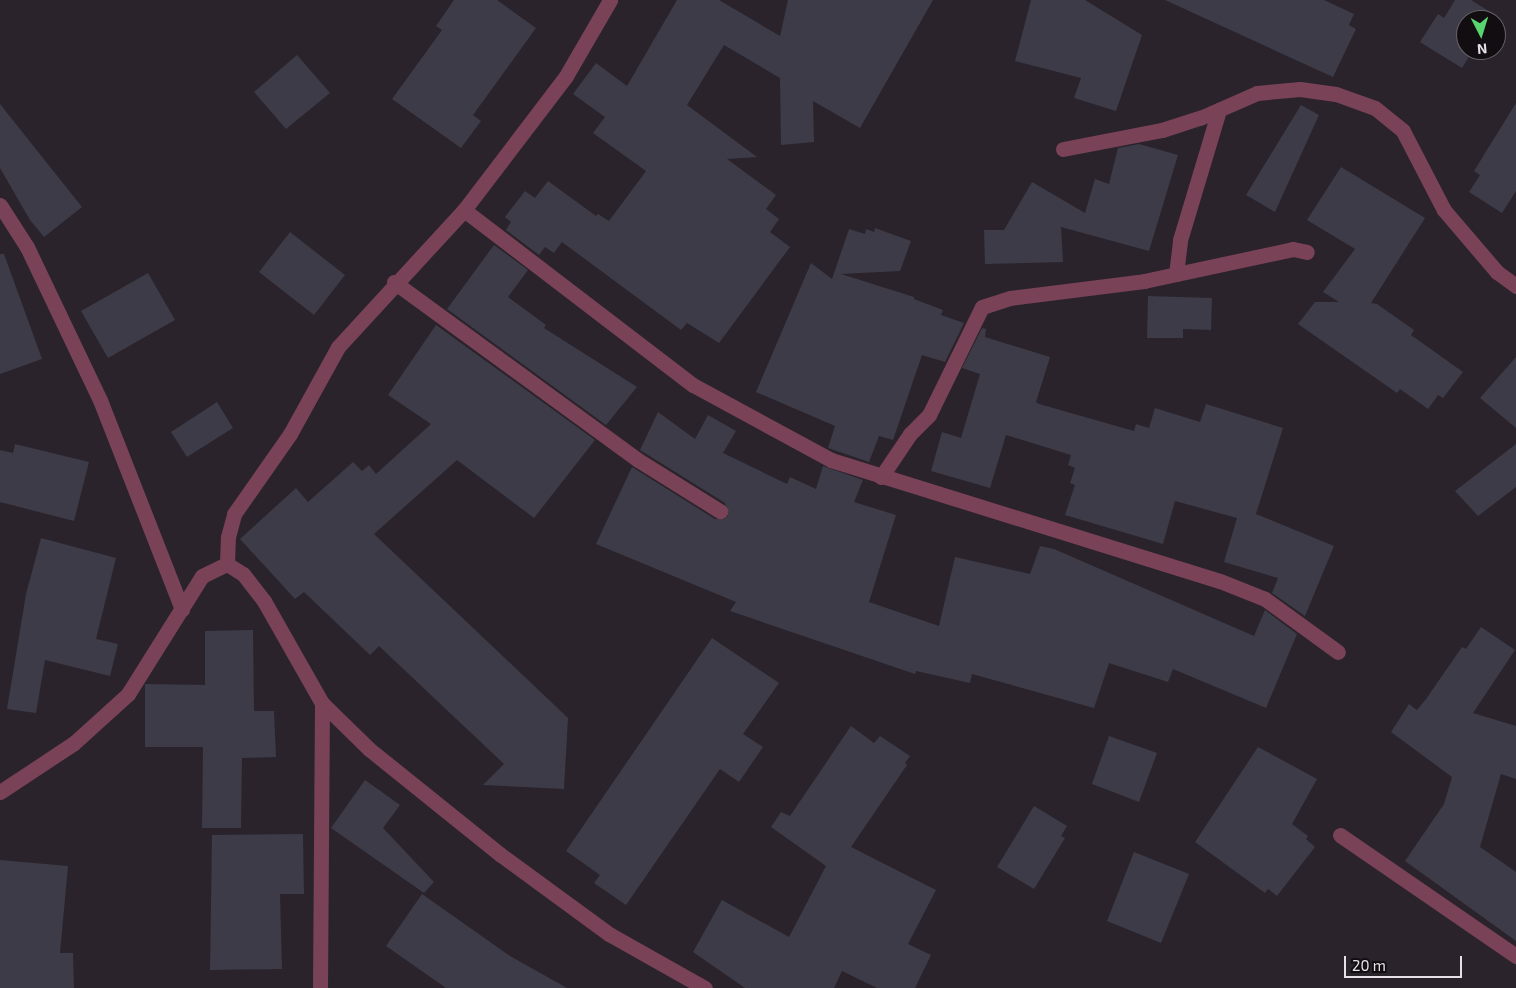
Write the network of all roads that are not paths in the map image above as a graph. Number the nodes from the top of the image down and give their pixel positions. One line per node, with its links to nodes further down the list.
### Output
1 (610, 0): 5 (street)
2 (1219, 110): 3 (street); 7 (street); 9 (street)
3 (1063, 149)
4 (0, 205): 13 (street)
5 (464, 210): 8 (street); 10 (street)
6 (1307, 252): 7 (street)
7 (1176, 274): 10 (street)
8 (394, 282): 11 (street); 12 (street)
9 (1516, 286)
10 (881, 477): 14 (street)
11 (720, 511)
12 (227, 564): 13 (street); 15 (street)
13 (182, 609): 16 (street)
14 (1338, 652)
15 (322, 703): 19 (street); 20 (street)
16 (0, 792)
17 (1340, 835): 18 (street)
18 (1516, 956)
19 (320, 988)
20 (705, 988)

